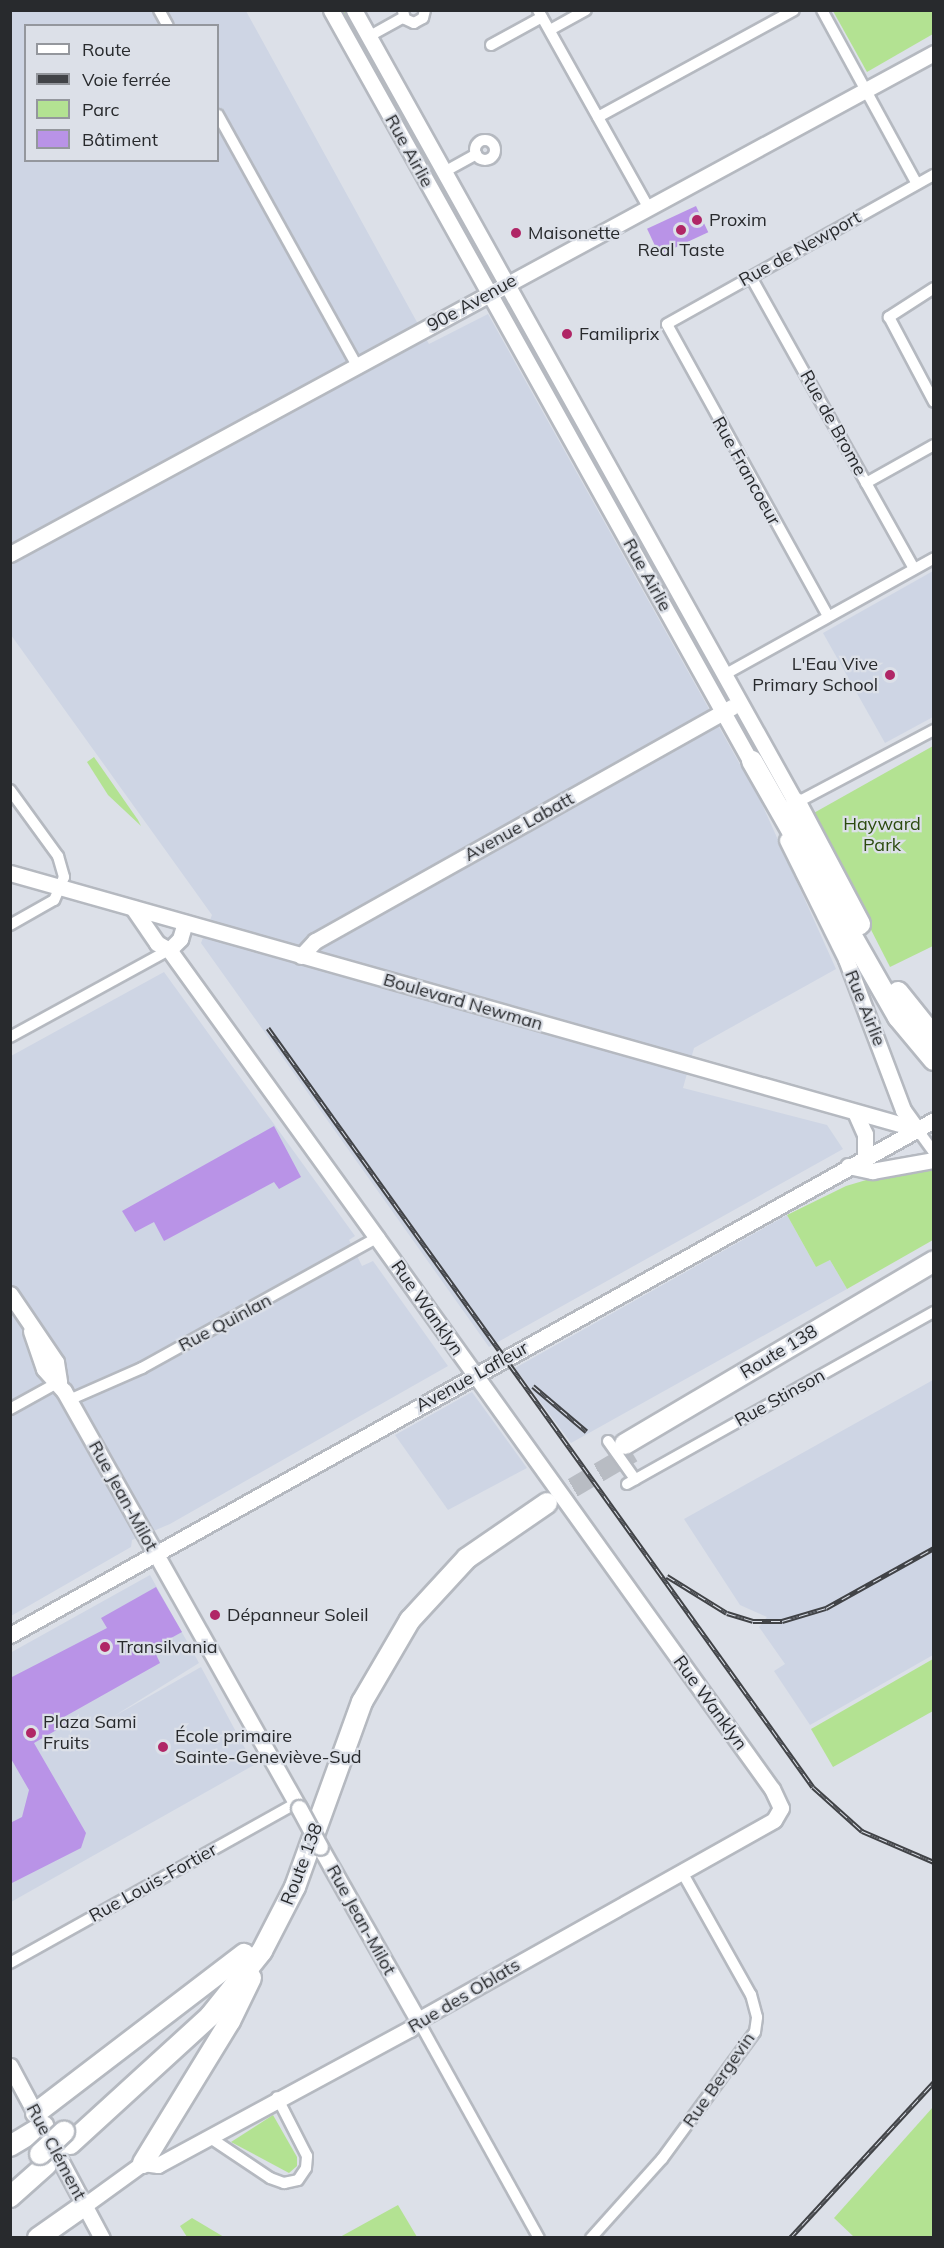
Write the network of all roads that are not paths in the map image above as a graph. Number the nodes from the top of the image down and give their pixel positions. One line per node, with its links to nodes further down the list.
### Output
1 (159, 10): 10 (street)
2 (331, 10): 26 (main road, Rue Airlie)
3 (354, 10): 12 (main road, Rue Airlie)
4 (425, 10): 8 (street)
5 (586, 10): 11 (street)
6 (794, 10): 17 (street)
7 (822, 10): 15 (street)
8 (404, 14): 12 (street)
9 (540, 14): 11 (street); 13 (street)
10 (167, 24)
11 (550, 30): 17 (street)
12 (369, 37): 19 (main road, Rue Airlie)
13 (491, 45)
14 (933, 52): 15 (main road, 90e Avenue)
15 (866, 89): 21 (street); 22 (main road, 90e Avenue)
16 (219, 117): 28 (street)
17 (598, 117): 22 (street)
18 (476, 154): 19 (street)
19 (444, 172): 24 (main road, Rue Airlie)
20 (933, 175): 21 (street, Rue de Newport)
21 (917, 184): 23 (street, Rue de Newport)
22 (648, 207): 24 (main road, 90e Avenue)
23 (752, 277): 27 (street, Rue de Newport); 31 (street, Rue de Brome)
24 (507, 284): 26 (main road, 90e Avenue); 36 (main road, Rue Airlie)
25 (933, 288): 29 (street)
26 (489, 294): 28 (main road, 90e Avenue); 38 (main road, Rue Airlie)
27 (667, 324): 35 (street, Rue Francoeur)
28 (357, 366): 32 (main road, 90e Avenue)
29 (933, 402)
30 (933, 445): 31 (street)
31 (866, 483): 34 (street, Rue de Brome)
32 (10, 554)
33 (933, 558): 34 (street)
34 (914, 569): 35 (street)
35 (828, 616): 36 (street)
36 (724, 675): 37 (main road, Rue Airlie)
37 (740, 703): 38 (main road, Avenue Labatt); 42 (main road, Rue Airlie)
38 (724, 712): 40 (main road, Rue Airlie); 49 (main road, Avenue Labatt)
39 (933, 730): 42 (street)
40 (752, 761): 52 (highway); 55 (main road, Rue Airlie)
41 (10, 790): 44 (street)
42 (796, 803): 51 (highway)
43 (10, 873): 44 (main road, Boulevard Newman)
44 (62, 887): 45 (main road, Boulevard Newman); 47 (street)
45 (133, 908): 46 (main road, Boulevard Newman); 48 (main road, Rue Wanklyn)
46 (186, 922): 48 (main road); 49 (main road, Boulevard Newman)
47 (10, 925)
48 (169, 950): 50 (street); 60 (main road, Rue Wanklyn)
49 (301, 956): 53 (main road, Boulevard Newman)
50 (10, 1037)
51 (933, 1037)
52 (933, 1060)
53 (855, 1112): 55 (main road, Boulevard Newman); 57 (main road)
54 (933, 1120): 55 (main road, Avenue Lafleur)
55 (917, 1129): 56 (street, Rue Airlie); 57 (main road, Avenue Lafleur)
56 (933, 1152)
57 (865, 1156): 59 (main road, Avenue Lafleur)
58 (933, 1160): 59 (main road)
59 (849, 1166): 65 (main road, Avenue Lafleur)
60 (377, 1238): 65 (main road, Rue Wanklyn); 67 (street, Rue Quinlan)
61 (933, 1261): 69 (highway, Route 138)
62 (933, 1276): 69 (highway, Route 138)
63 (10, 1294): 66 (main road, Rue Jean-Milot)
64 (933, 1312): 69 (street, Rue Stinson)
65 (474, 1376): 71 (main road, Avenue Lafleur); 74 (main road, Rue Wanklyn)
66 (59, 1382): 67 (main road, Rue Jean-Milot); 68 (street)
67 (69, 1400): 71 (main road, Rue Jean-Milot)
68 (10, 1409)
69 (621, 1446)
70 (543, 1498): 76 (highway, Route 138)
71 (156, 1554): 72 (main road, Avenue Lafleur); 73 (main road, Rue Jean-Milot)
72 (10, 1635)
73 (297, 1806): 77 (street, Rue Louis-Fortier); 78 (main road, Rue Jean-Milot, bridge)
74 (780, 1813): 75 (main road, Rue des Oblats)
75 (682, 1872): 78 (main road, Rue des Oblats); 92 (street, Rue Bergevin)
76 (250, 1958): 81 (highway); 84 (highway, Route 138); 85 (highway)
77 (10, 1963)
78 (418, 2019): 80 (main road, Rue des Oblats); 91 (street, Rue Jean-Milot)
79 (10, 2066): 81 (main road, Rue Clément)
80 (277, 2097): 82 (main road, Rue des Oblats); 82 (street)
81 (39, 2120): 83 (highway); 88 (main road, Rue Clément)
82 (209, 2137): 85 (main road, Rue des Oblats)
83 (10, 2146)
84 (43, 2159): 86 (highway, Route 138); 87 (highway, Route 138)
85 (143, 2163): 88 (main road)
86 (10, 2181)
87 (10, 2197)
88 (85, 2205): 89 (highway); 90 (main road, Rue Clément)
89 (38, 2238)
90 (102, 2238)
91 (540, 2238)
92 (591, 2238)

